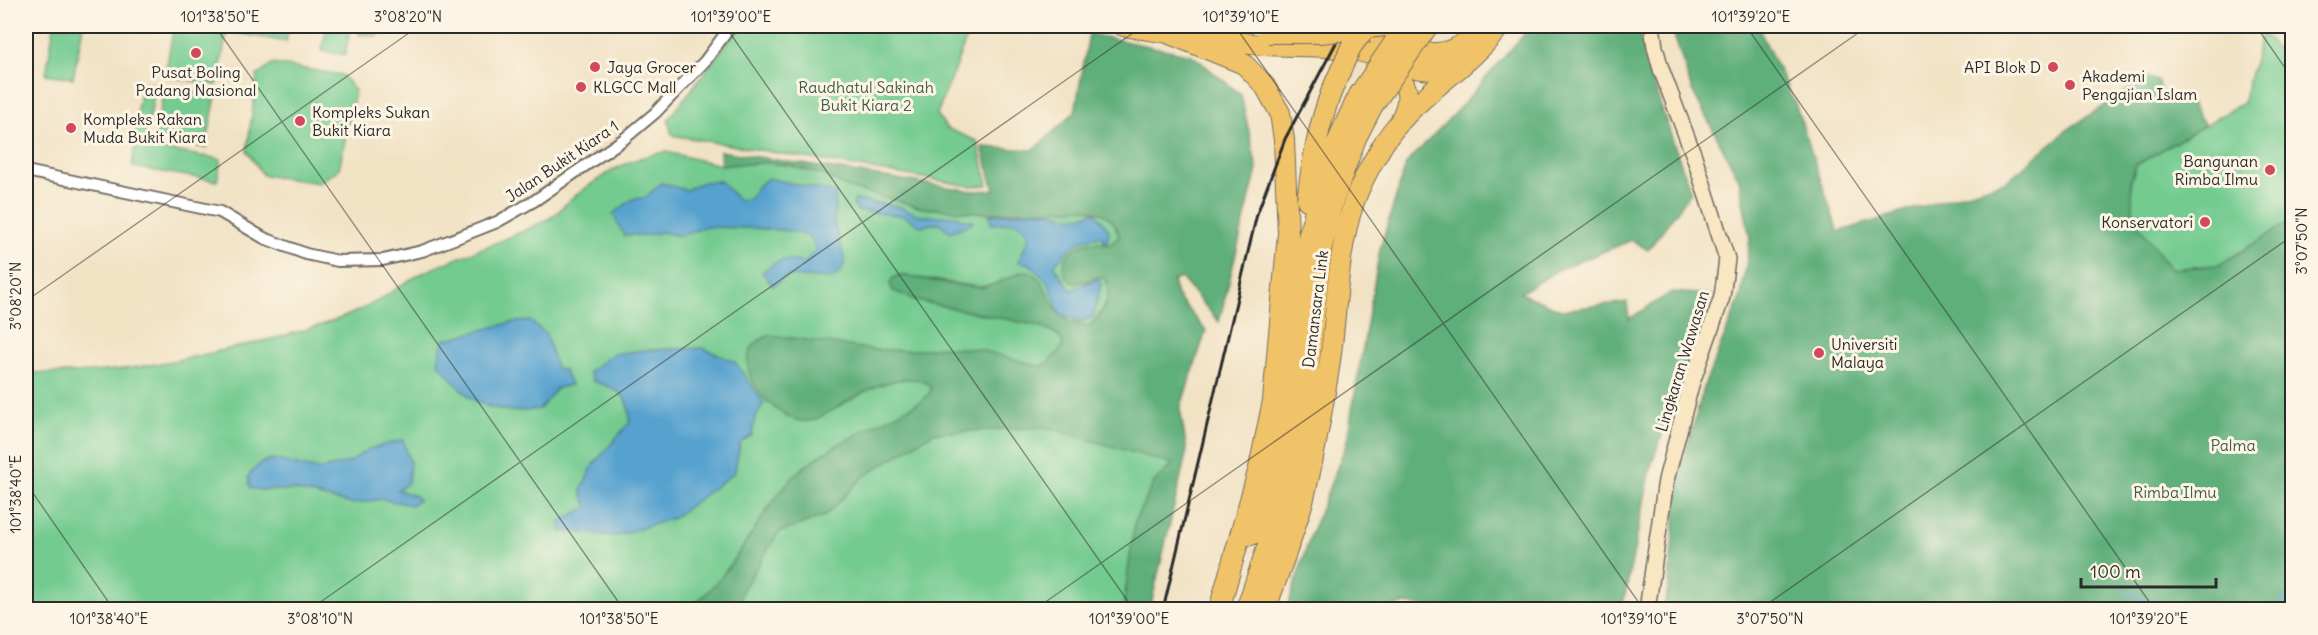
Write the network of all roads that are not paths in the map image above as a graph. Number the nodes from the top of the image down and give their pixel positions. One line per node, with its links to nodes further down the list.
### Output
1 (731, 26): 19 (street, Jalan Bukit Kiara 1)
2 (1124, 26): 14 (highway)
3 (1204, 26): 8 (highway, bridge)
4 (1289, 26): 15 (highway)
5 (1338, 26): 16 (highway)
6 (1367, 26): 20 (highway, bridge)
7 (1374, 26): 13 (highway)
8 (1386, 26)
9 (1405, 26): 17 (highway, Damansara Link, bridge)
10 (1428, 26): 17 (highway, Damansara Link, bridge)
11 (1442, 26): 17 (highway)
12 (1652, 26): 27 (street, Lingkaran Wawasan)
13 (1491, 30): 16 (highway); 18 (highway)
14 (1166, 32): 15 (highway); 24 (highway)
15 (1266, 45): 16 (highway)
16 (1393, 62): 18 (highway)
17 (1373, 101): 20 (highway, Damansara Link); 21 (highway); 23 (highway, Damansara Link)
18 (1399, 123): 22 (highway)
19 (26, 171)
20 (1303, 257): 24 (highway, Damansara Link)
21 (1322, 353): 22 (highway); 23 (highway)
22 (1322, 405): 26 (highway)
23 (1290, 478): 25 (highway, Damansara Link)
24 (1220, 609)
25 (1246, 609)
26 (1265, 609)
27 (1647, 609)

